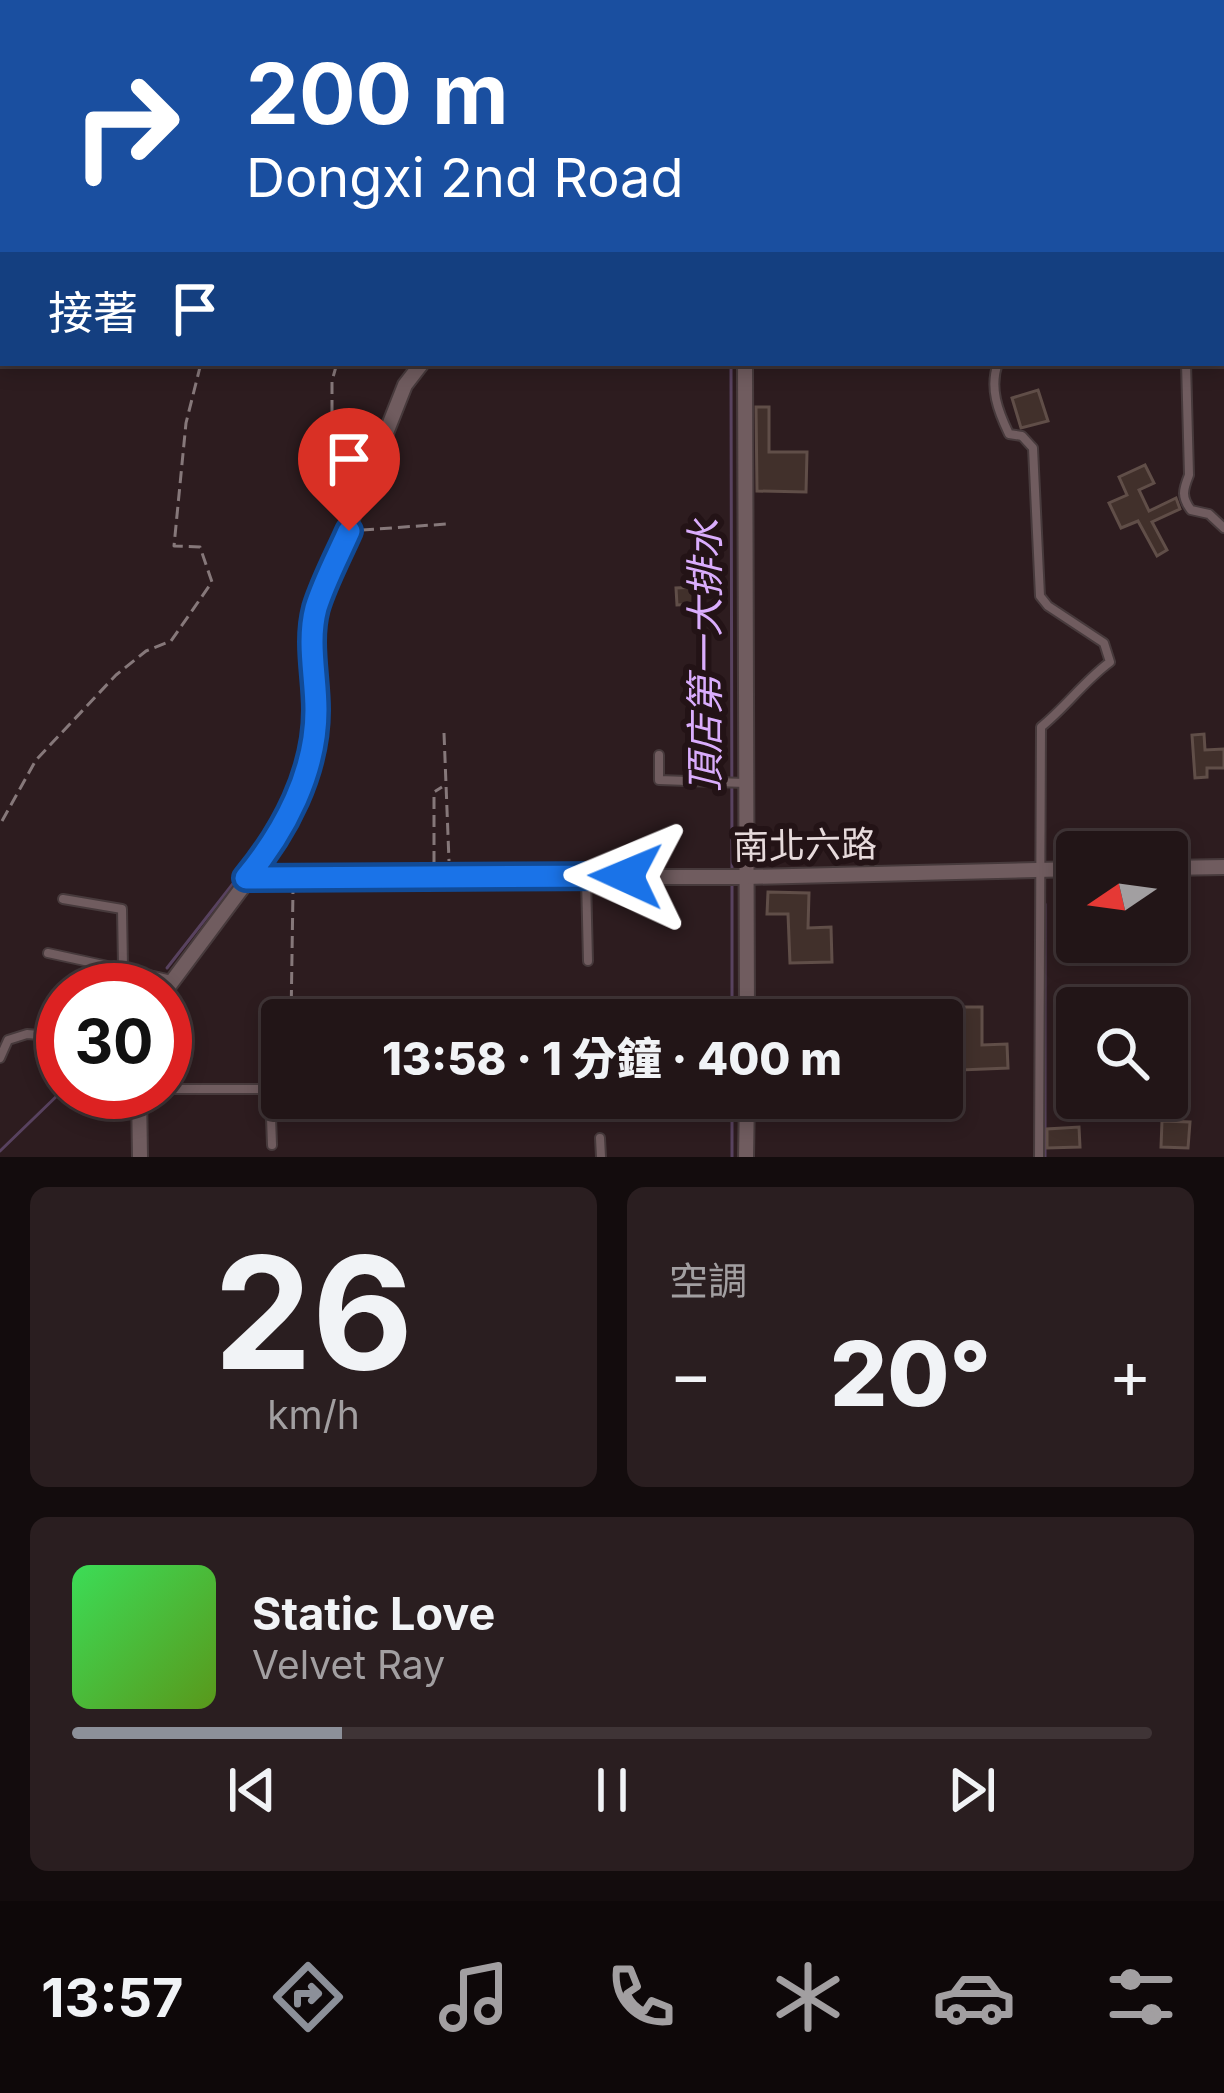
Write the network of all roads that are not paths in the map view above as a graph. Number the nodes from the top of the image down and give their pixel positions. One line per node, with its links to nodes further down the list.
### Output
1 (420, 366): 14 (street)
2 (745, 366): 7 (street)
3 (998, 366): 10 (lane)
4 (1186, 366): 5 (lane)
5 (1224, 528)
6 (658, 755): 7 (lane)
7 (747, 783): 13 (street)
8 (1224, 867): 9 (street)
9 (1188, 868)
10 (1039, 869): 11 (street, 南北六路); 13 (street, 南北六路); 32 (lane)
11 (1056, 869)
12 (585, 875): 13 (street, 南北六路); 14 (street, 南北六路); 17 (lane)
13 (747, 877): 21 (street)
14 (246, 878): 20 (street)
15 (63, 899): 19 (lane)
16 (48, 953): 18 (lane)
17 (588, 961)
18 (102, 963)
19 (123, 963)
20 (185, 963)
21 (747, 999)
22 (36, 1035): 23 (lane)
23 (0, 1058)
24 (192, 1089): 28 (lane)
25 (139, 1119): 29 (street)
26 (747, 1119): 31 (street)
27 (600, 1138): 30 (lane)
28 (272, 1145)
29 (140, 1157)
30 (601, 1157)
31 (746, 1157)
32 (1039, 1157)

